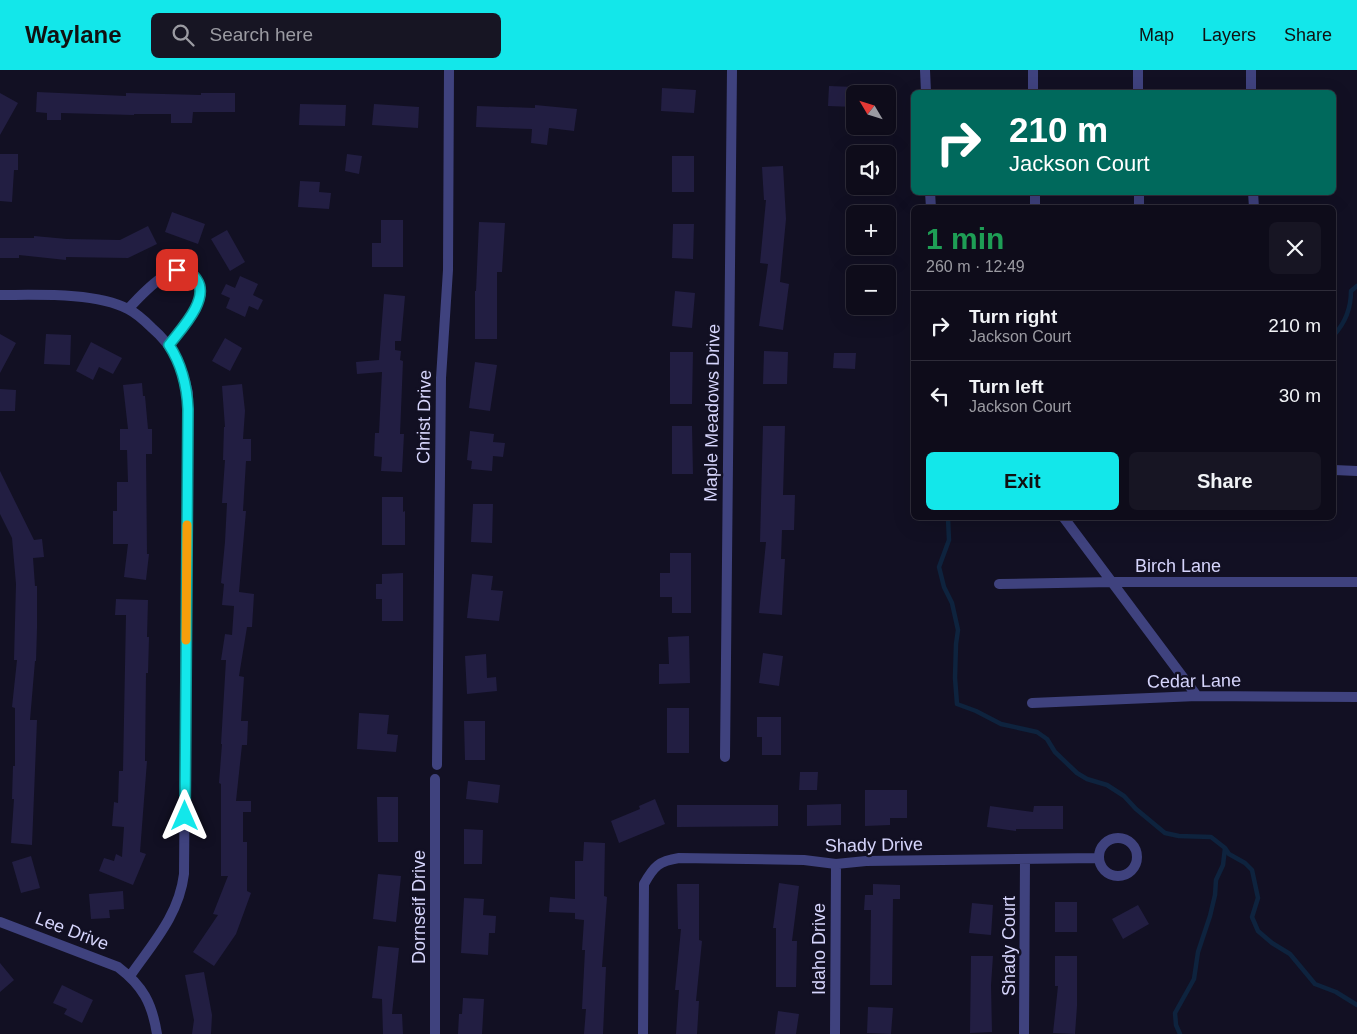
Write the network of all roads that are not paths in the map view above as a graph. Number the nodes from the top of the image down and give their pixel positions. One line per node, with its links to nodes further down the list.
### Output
1 (449, 70): 24 (street, Christ Drive)
2 (732, 70): 23 (street, Maple Meadows Drive)
3 (925, 70): 7 (street)
4 (1033, 70): 8 (street)
5 (1138, 70): 9 (street)
6 (1250, 70): 10 (street)
7 (926, 90)
8 (1033, 90)
9 (1138, 90)
10 (1251, 90)
11 (0, 295): 12 (street)
12 (128, 309): 13 (street); 13 (street)
13 (169, 345): 30 (street)
14 (1336, 470): 15 (street)
15 (1357, 471)
16 (1066, 520): 17 (street)
17 (1112, 582): 18 (street, Birch Lane); 19 (street, Birch Lane); 20 (street)
18 (1357, 582)
19 (999, 584)
20 (1197, 696): 21 (street, Cedar Lane); 22 (street, Cedar Lane)
21 (1357, 697)
22 (1032, 703)
23 (725, 757)
24 (437, 765)
25 (435, 779): 32 (street, Dornseif Drive)
26 (1099, 858): 27 (street, Shady Drive)
27 (1025, 859): 28 (street, Shady Drive); 35 (street, Shady Court)
28 (836, 864): 33 (street, Shady Drive); 34 (street, Idaho Drive)
29 (0, 922): 30 (street, Lee Drive)
30 (130, 976): 31 (street, Lee Drive)
31 (156, 1034)
32 (435, 1034)
33 (643, 1034)
34 (836, 1034)
35 (1024, 1034)

